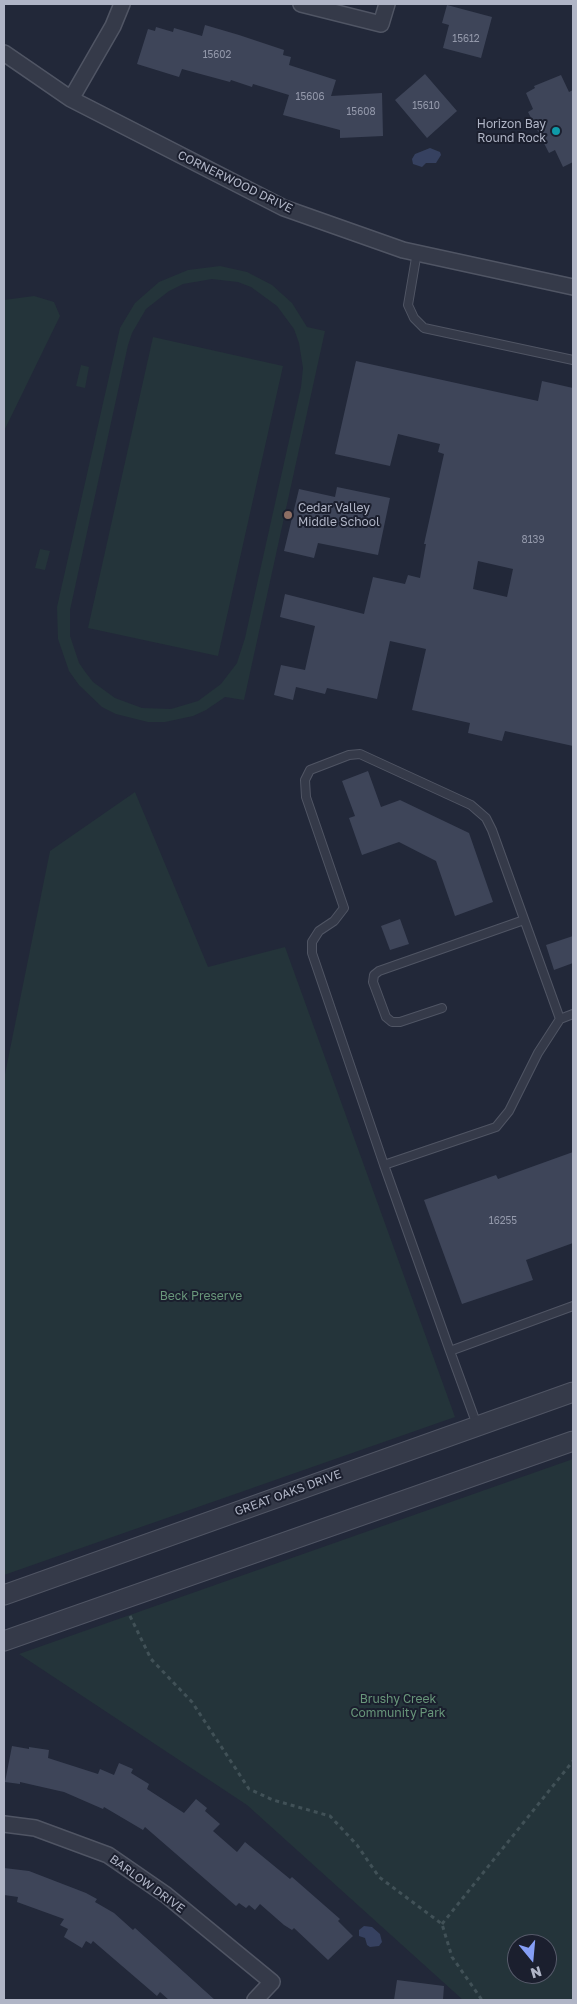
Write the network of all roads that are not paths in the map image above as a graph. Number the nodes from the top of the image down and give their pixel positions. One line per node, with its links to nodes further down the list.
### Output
1 (122, 4): 5 (street)
2 (301, 4): 3 (street)
3 (387, 4)
4 (4, 53): 5 (street, CORNERWOOD DRIVE)
5 (71, 99): 6 (street, CORNERWOOD DRIVE)
6 (417, 252): 7 (street, CORNERWOOD DRIVE); 8 (lane)
7 (573, 288)
8 (573, 360)
9 (524, 920): 10 (lane); 12 (lane); 13 (lane)
10 (442, 1008)
11 (573, 1014): 12 (lane)
12 (560, 1019): 13 (lane)
13 (384, 1165): 15 (lane)
14 (573, 1306): 15 (lane)
15 (450, 1351): 17 (lane)
16 (573, 1392): 17 (street, GREAT OAKS DRIVE)
17 (477, 1425): 19 (street, GREAT OAKS DRIVE)
18 (573, 1441): 20 (street)
19 (4, 1595)
20 (4, 1641)
21 (4, 1824): 22 (street, BARLOW DRIVE)
22 (256, 2000)

